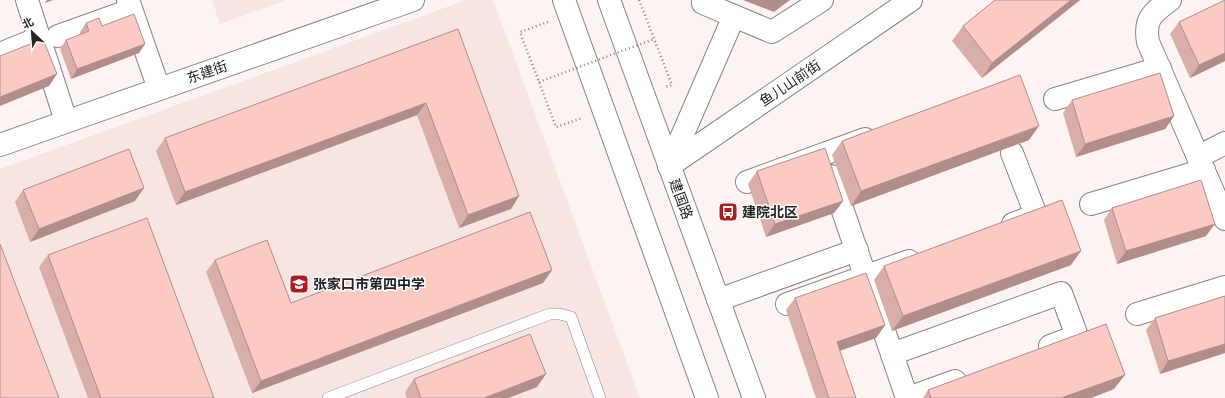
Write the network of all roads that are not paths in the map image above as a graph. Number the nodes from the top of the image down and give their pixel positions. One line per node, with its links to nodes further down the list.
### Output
1 (27, 0): 11 (street)
2 (413, 0): 14 (street, 东建街)
3 (609, 0): 23 (street, 建国路)
4 (702, 0): 10 (street)
5 (822, 0): 10 (street)
6 (911, 0): 23 (street, 鱼儿山前街)
7 (1170, 0): 13 (street)
8 (129, 5): 11 (street); 14 (street)
9 (566, 7): 40 (street)
10 (734, 16): 23 (street)
11 (49, 37): 12 (street); 16 (street)
12 (0, 54)
13 (1160, 68): 15 (street); 22 (street)
14 (159, 89): 16 (street, 东建街)
15 (1055, 99)
16 (66, 122): 19 (street, 东建街)
17 (883, 133): 21 (street)
18 (1225, 143): 22 (street)
19 (0, 145)
20 (1012, 153): 27 (street)
21 (823, 154): 24 (street); 28 (street)
22 (1201, 163): 25 (street); 26 (street)
23 (668, 166): 32 (street, 建国路)
24 (747, 182)
25 (1091, 204)
26 (1225, 219)
27 (991, 231)
28 (856, 250): 30 (street); 32 (street)
29 (924, 255): 30 (street)
30 (865, 277): 33 (street); 36 (street)
31 (1225, 287): 34 (street)
32 (718, 300): 41 (street, 建国路)
33 (787, 304)
34 (1136, 314)
35 (1033, 352): 36 (street)
36 (892, 354): 42 (street)
37 (974, 374): 42 (street)
38 (328, 398): 39 (lane)
39 (600, 398)
40 (707, 398)
41 (754, 398)
42 (907, 398)

